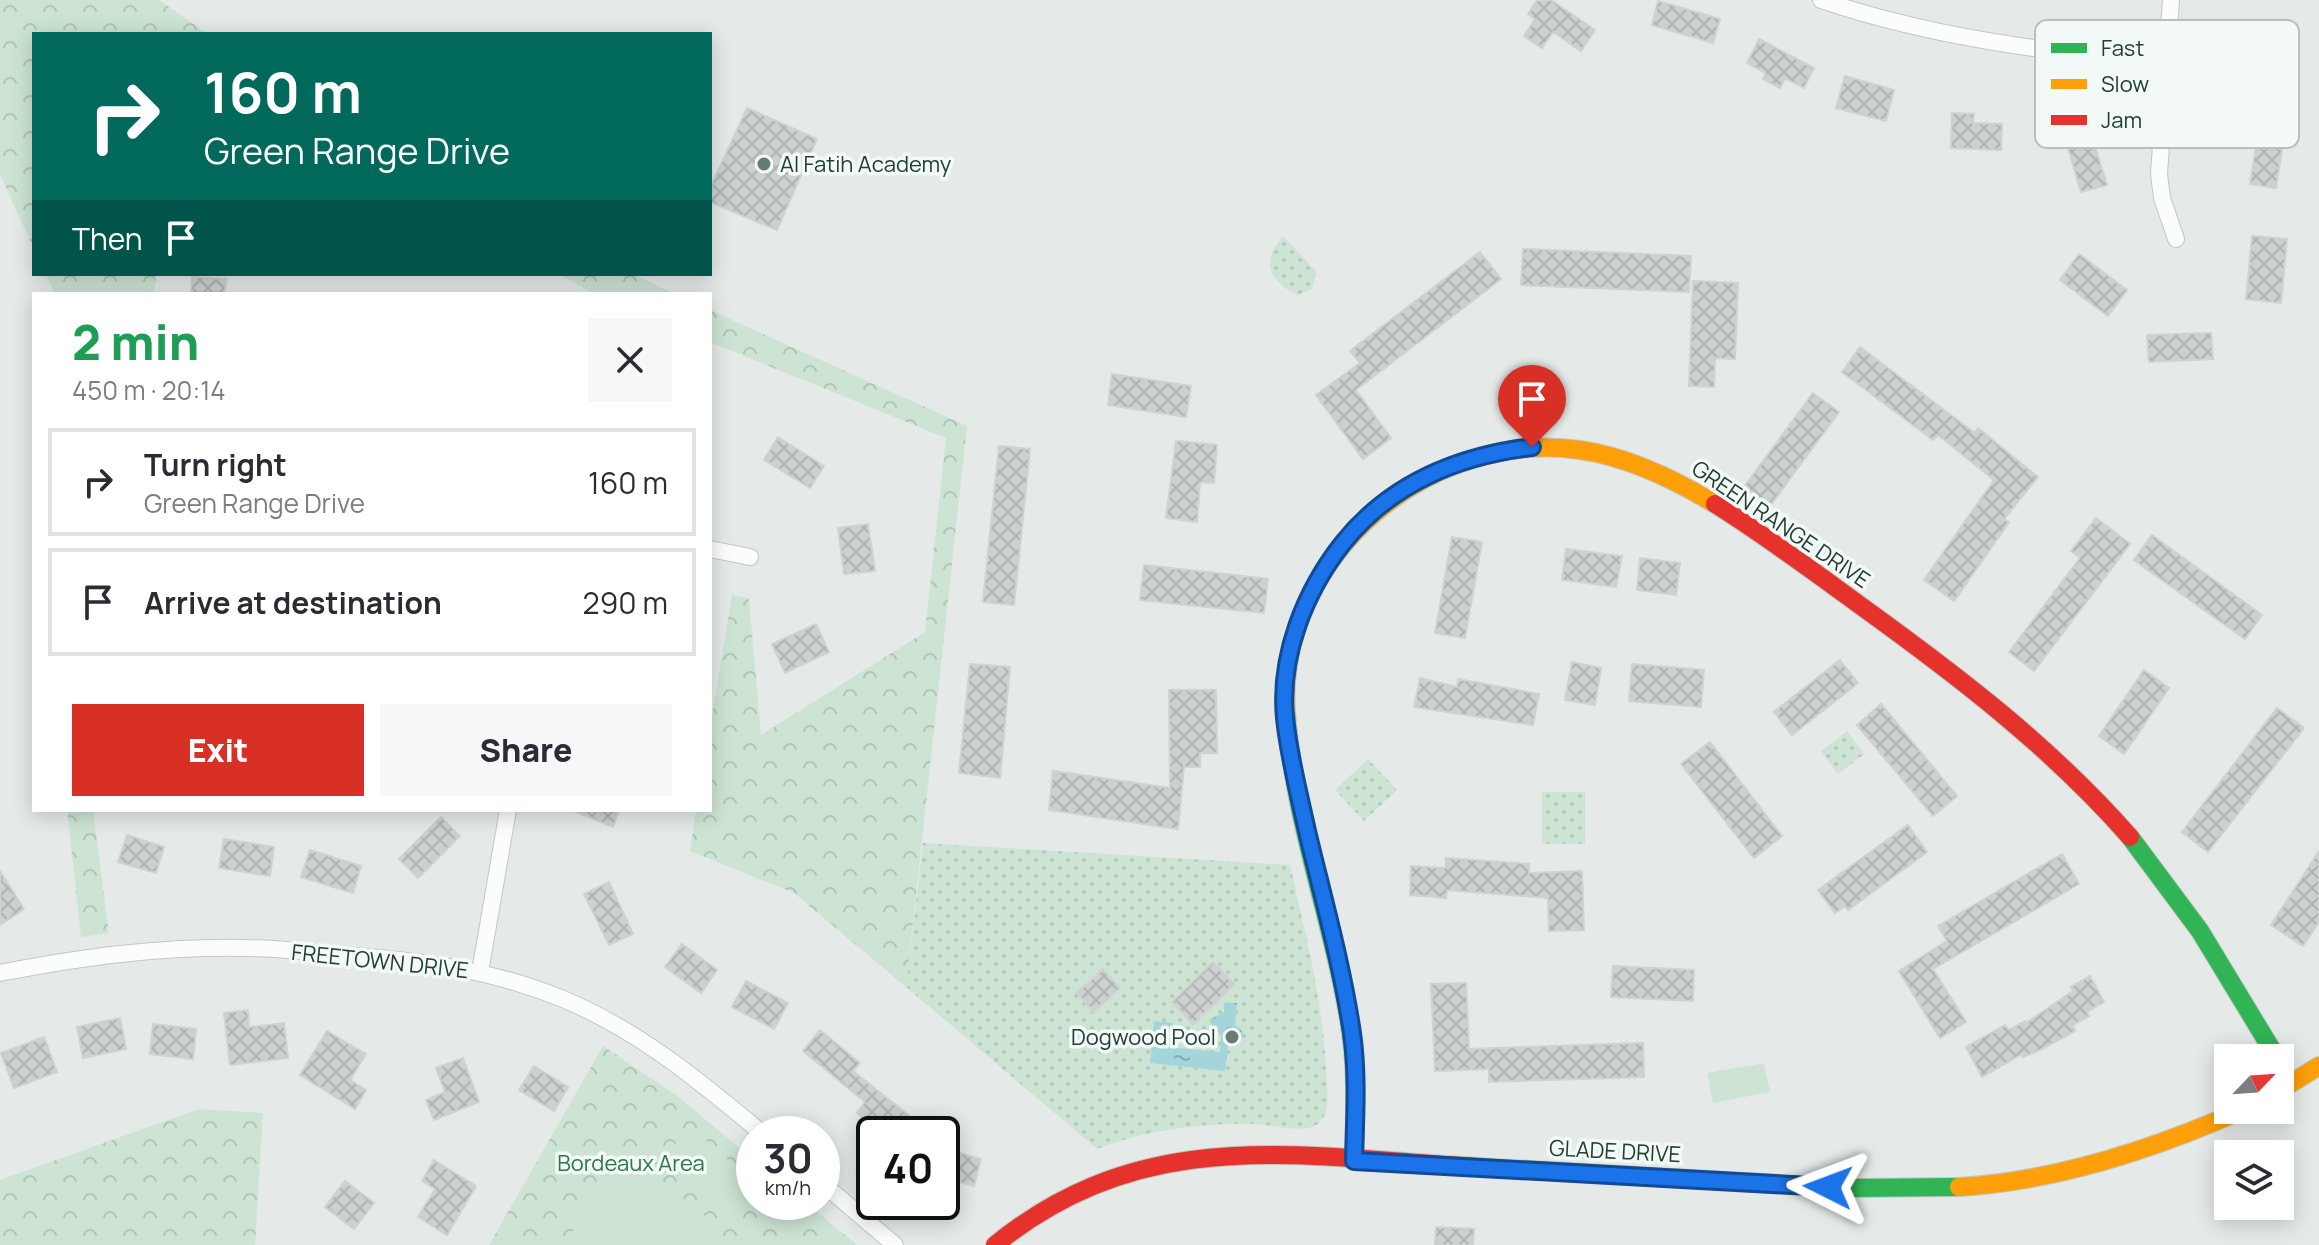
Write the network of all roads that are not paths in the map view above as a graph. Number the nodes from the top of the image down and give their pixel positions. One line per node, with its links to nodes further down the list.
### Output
1 (1821, 0): 4 (street)
2 (2171, 0): 3 (street)
3 (2169, 20)
4 (2035, 50)
5 (2161, 148): 6 (street)
6 (2176, 239)
7 (712, 549): 8 (street)
8 (750, 557)
9 (508, 812): 10 (street)
10 (480, 972): 11 (street, FREETOWN DRIVE); 15 (street, FREETOWN DRIVE)
11 (0, 973)
12 (2269, 1044): 17 (street, GREEN RANGE DRIVE)
13 (2319, 1066): 14 (street)
14 (2294, 1082)
15 (741, 1116)
16 (2214, 1122): 17 (street, GLADE DRIVE)
17 (1354, 1161): 20 (street, GLADE DRIVE)
18 (840, 1198): 19 (street)
19 (895, 1245)
20 (995, 1245)

